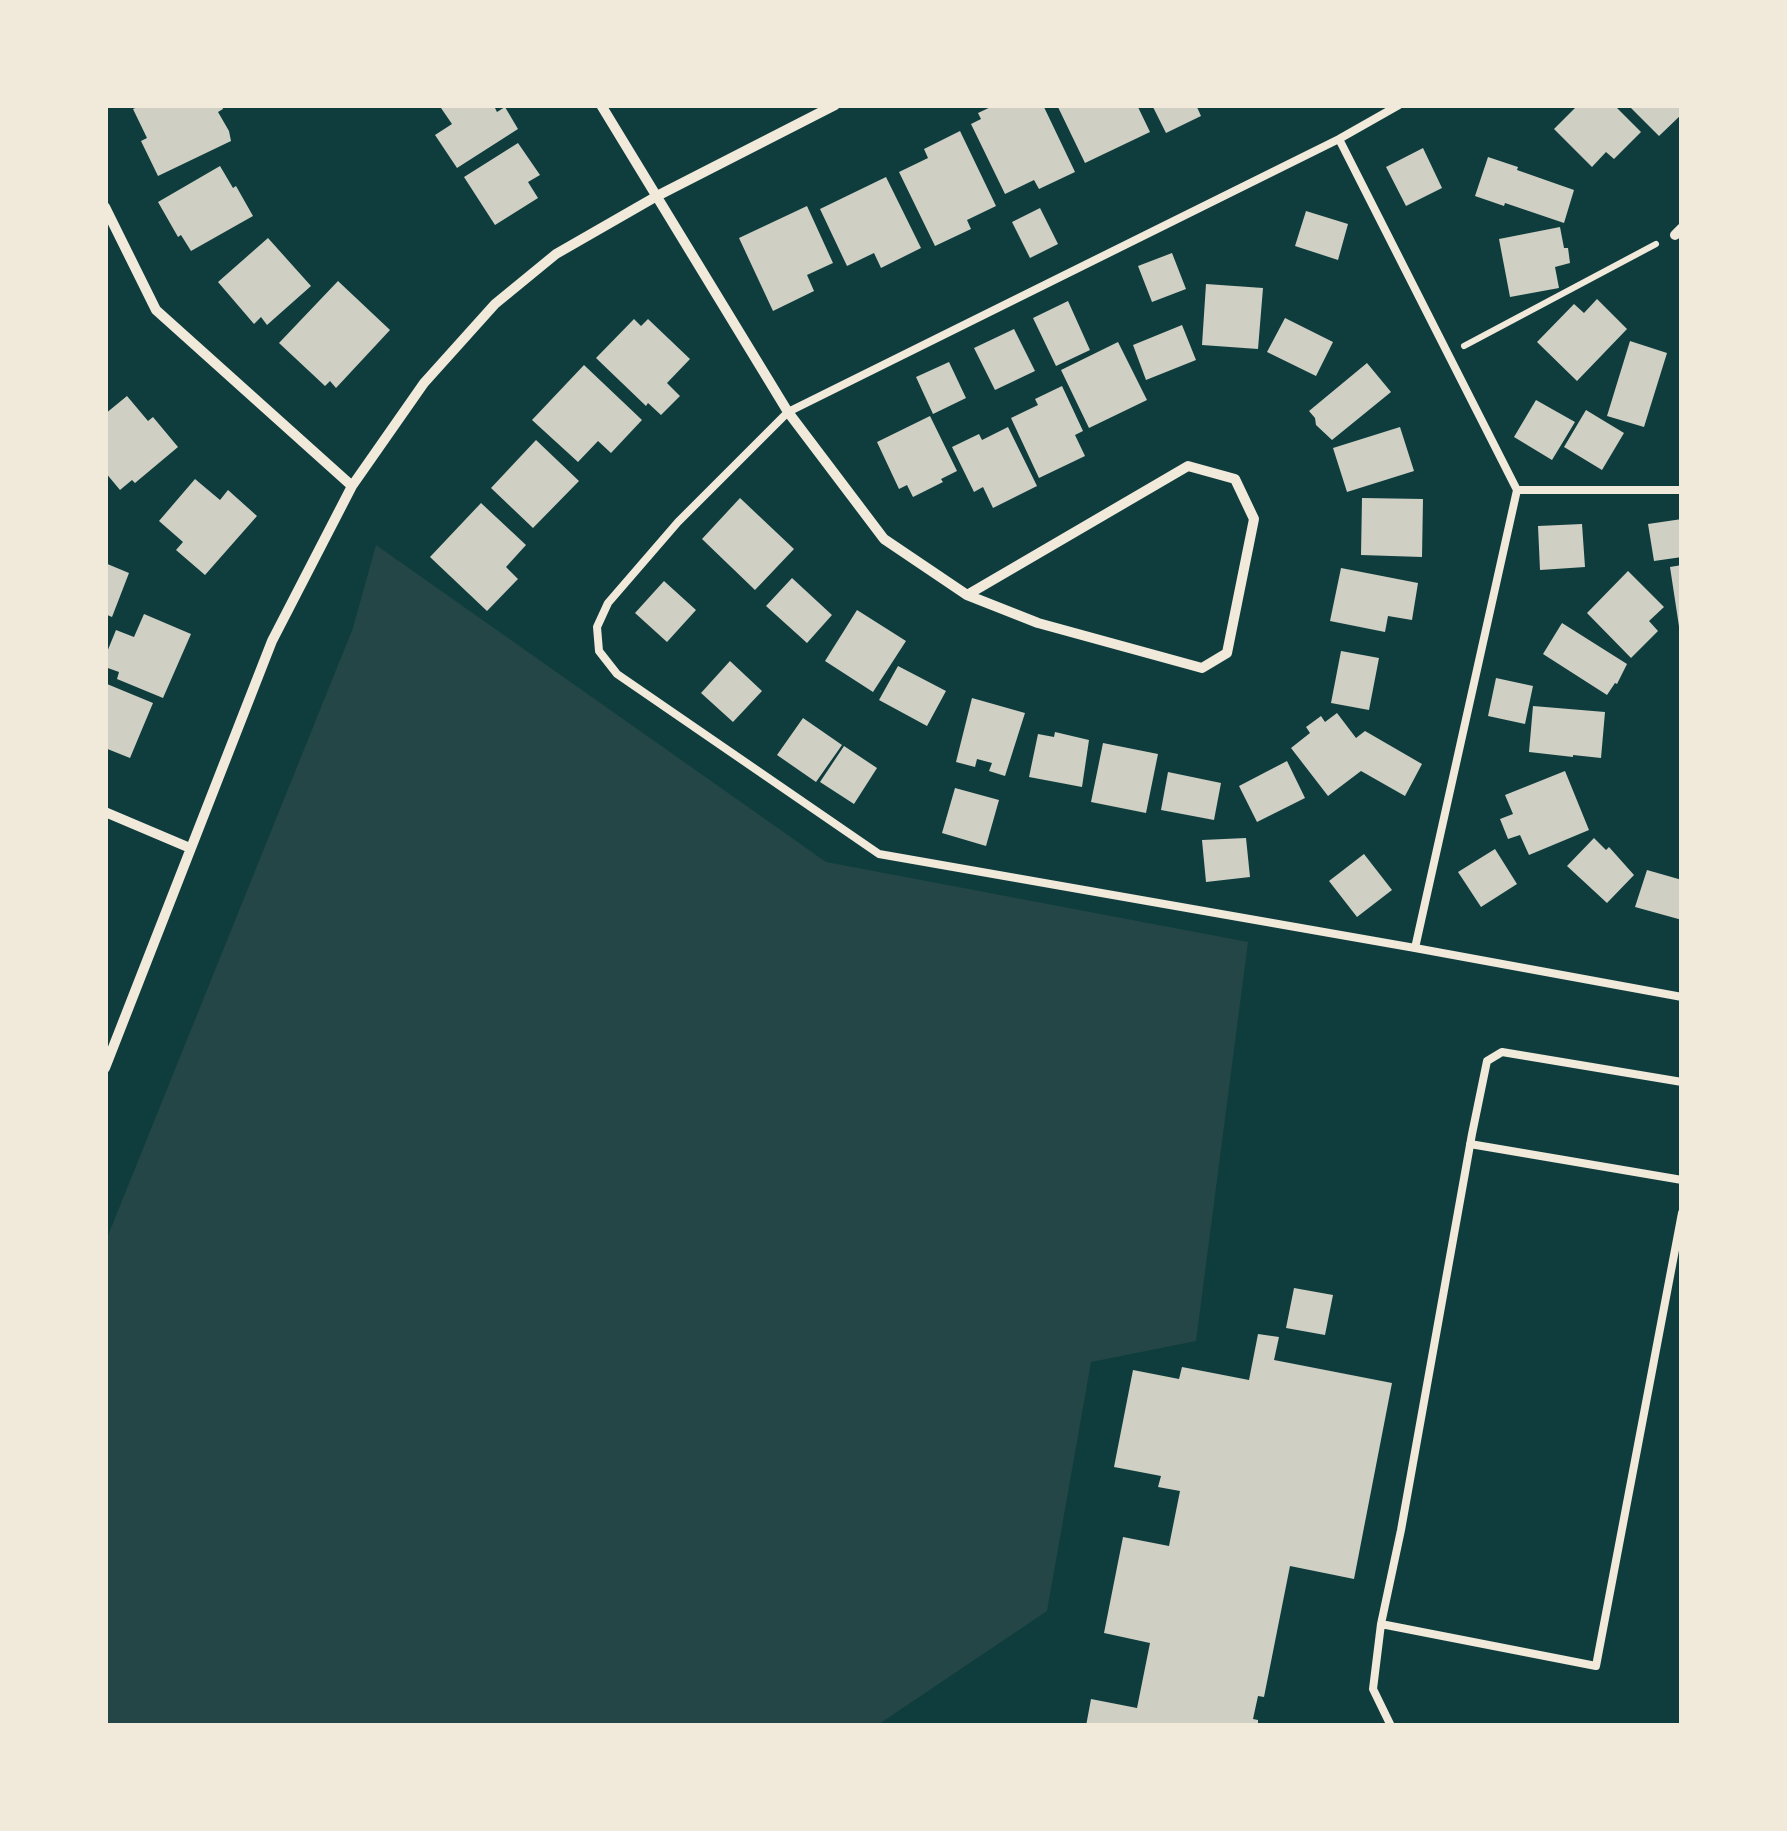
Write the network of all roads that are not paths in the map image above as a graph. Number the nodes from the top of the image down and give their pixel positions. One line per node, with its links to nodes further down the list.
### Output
1 (600, 105): 5 (street)
2 (835, 105): 5 (street)
3 (1400, 105): 4 (lane)
4 (1338, 138): 7 (lane); 9 (lane)
5 (657, 196): 7 (street); 8 (street)
6 (105, 207): 8 (street)
7 (788, 412): 11 (street); 14 (lane)
8 (352, 486): 13 (street)
9 (1517, 490): 10 (lane); 14 (lane)
10 (1682, 490)
11 (967, 595): 11 (street)
12 (105, 812): 13 (street)
13 (190, 848): 16 (street)
14 (1415, 948): 15 (lane)
15 (1682, 997)
16 (105, 1068)
17 (1682, 1082): 18 (lane)
18 (1470, 1144): 19 (lane); 21 (lane)
19 (1682, 1180)
20 (1682, 1213): 21 (lane)
21 (1381, 1624): 22 (lane)
22 (1391, 1726)

